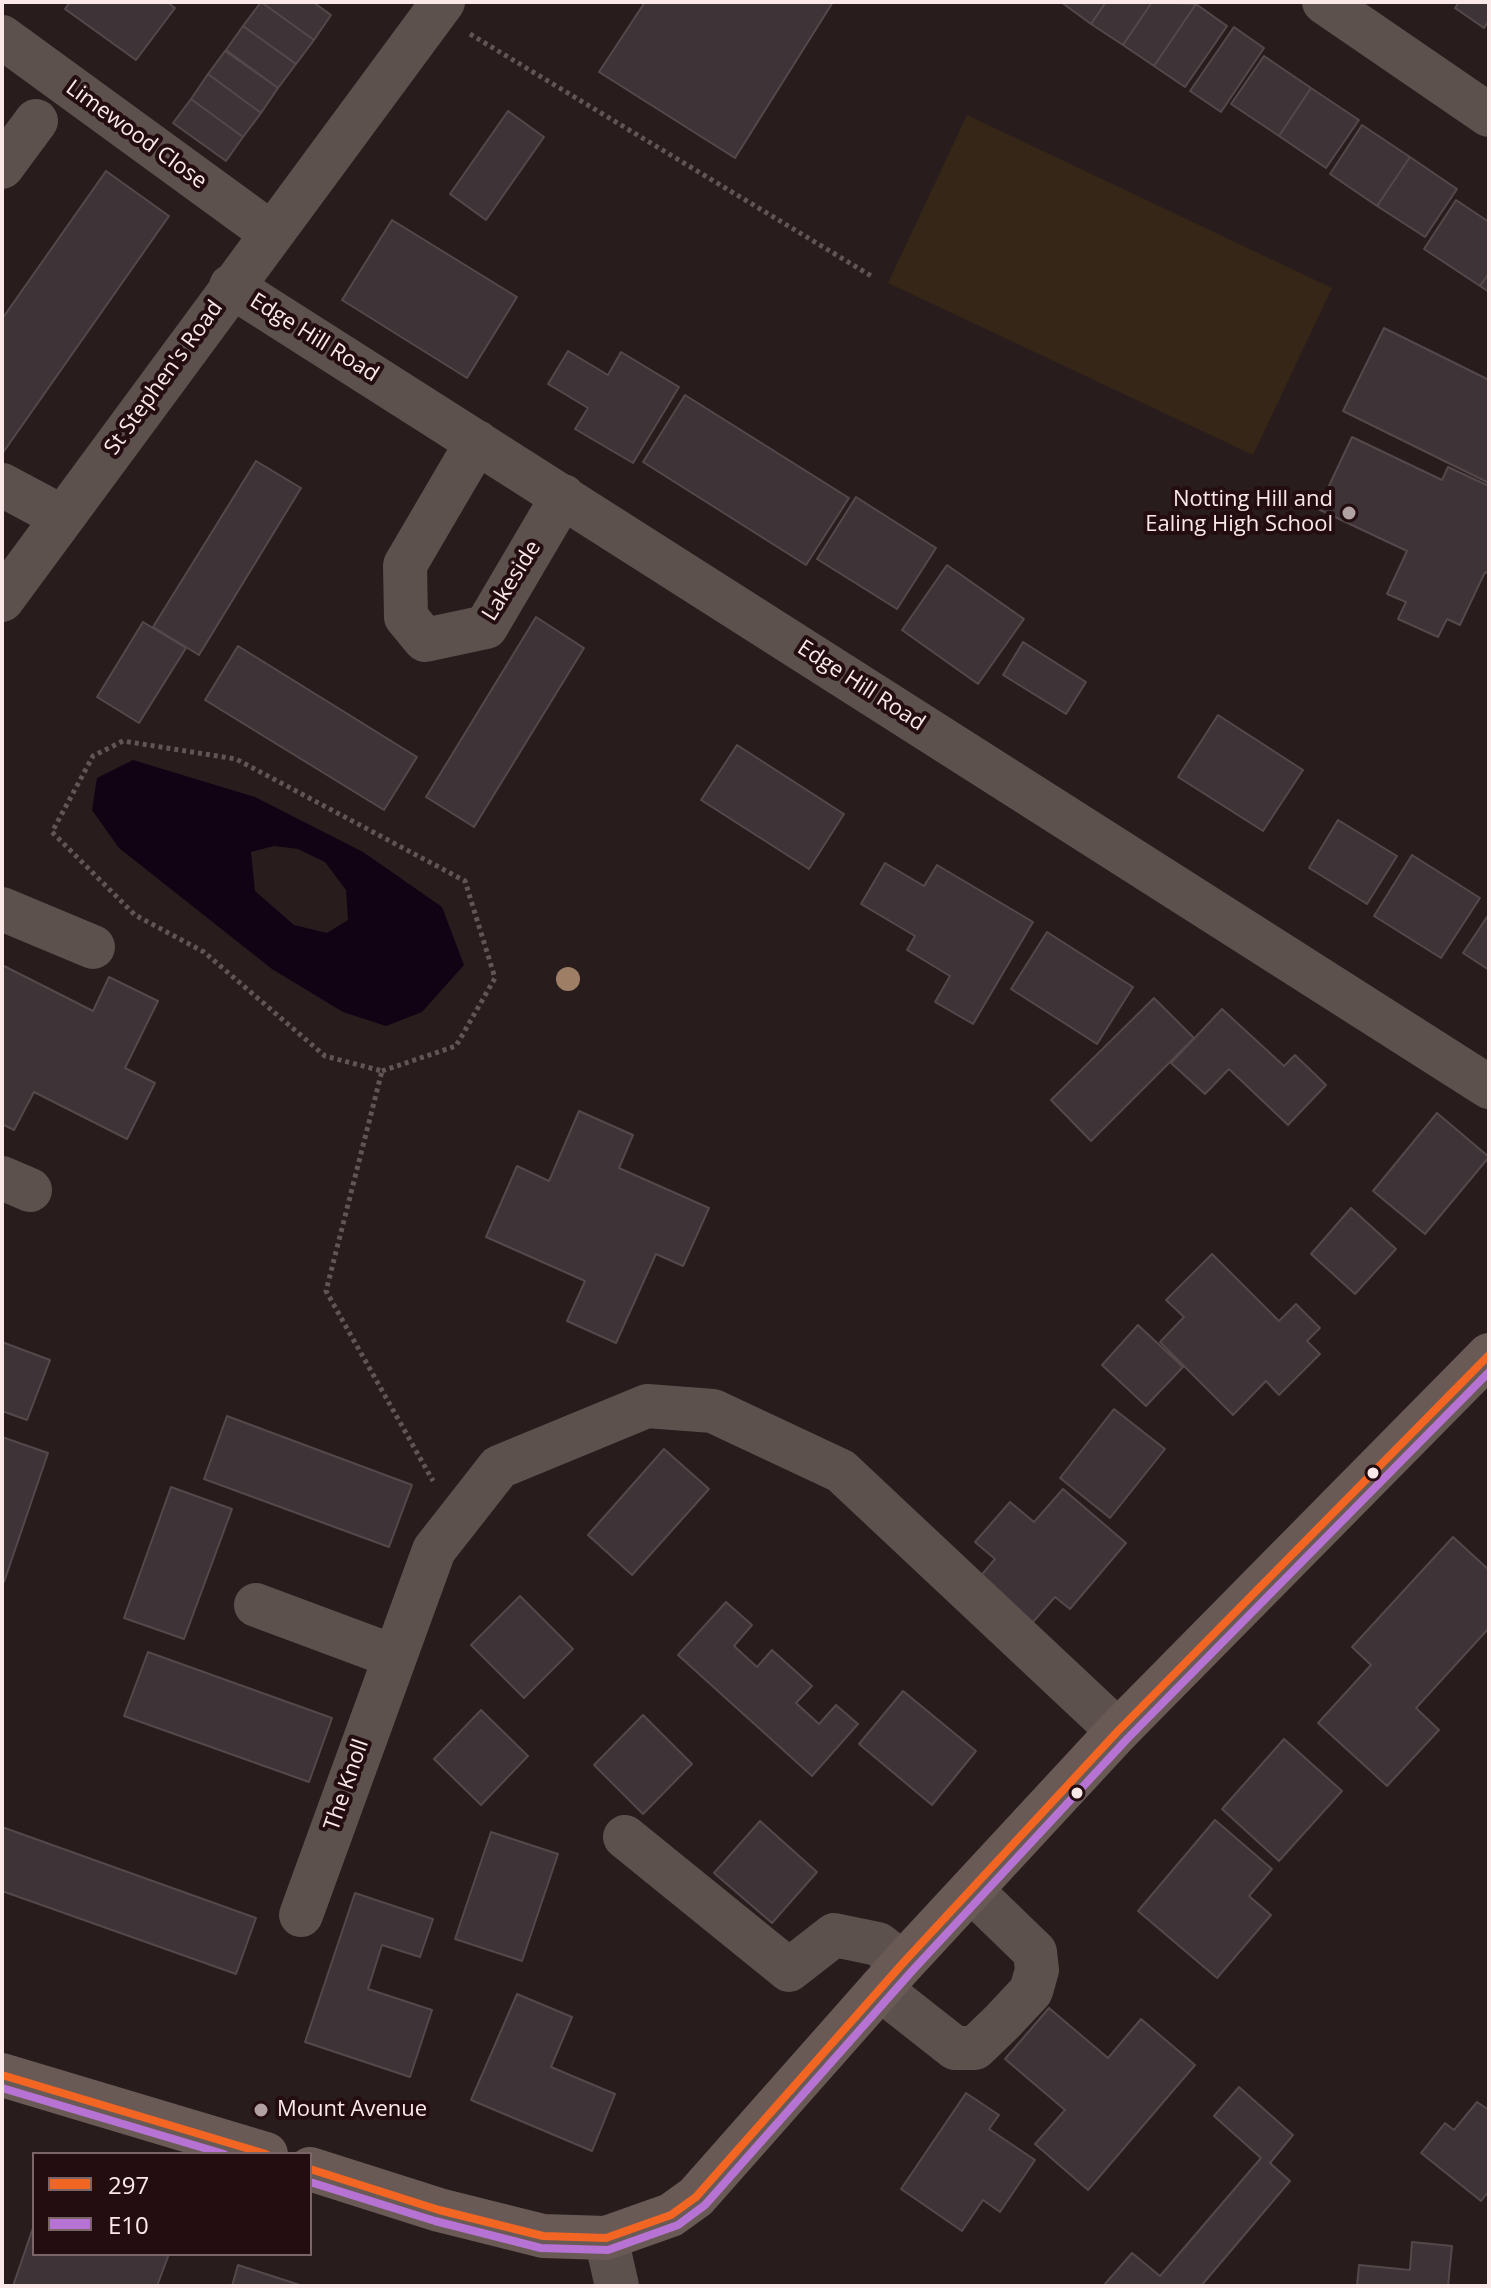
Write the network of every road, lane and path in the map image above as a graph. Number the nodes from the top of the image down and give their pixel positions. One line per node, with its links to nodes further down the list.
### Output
1 (1324, 2): 4 (street)
2 (439, 7): 7 (street, St Stephen's Road); 8 (path)
3 (2, 37): 7 (street, Limewood Close)
4 (1489, 115)
5 (36, 121): 6 (street)
6 (2, 167)
7 (271, 233): 9 (street, St Stephen's Road)
8 (873, 277)
9 (231, 286): 10 (street, Edge Hill Road); 13 (street, St Stephen's Road)
10 (477, 442): 12 (street, Edge Hill Road); 12 (street, Lakeside)
11 (2, 485): 13 (street)
12 (563, 496): 18 (street, Edge Hill Road)
13 (62, 517): 14 (street, St Stephen's Road)
14 (2, 600)
15 (2, 909): 16 (street)
16 (93, 947)
17 (382, 1071): 17 (path); 20 (path)
18 (1489, 1087)
19 (1489, 1355): 23 (main road)
20 (458, 1518): 22 (street, The Knoll); 23 (street, The Knoll)
21 (256, 1605): 22 (street)
22 (393, 1656): 26 (street, The Knoll)
23 (1118, 1731): 25 (main road)
24 (625, 1837): 27 (street)
25 (971, 1890): 27 (main road); 27 (street)
26 (301, 1915)
27 (892, 1976): 31 (main road)
28 (2, 2075): 29 (main road)
29 (259, 2152)
30 (312, 2170): 31 (main road)
31 (606, 2238): 32 (street)
32 (617, 2286)

